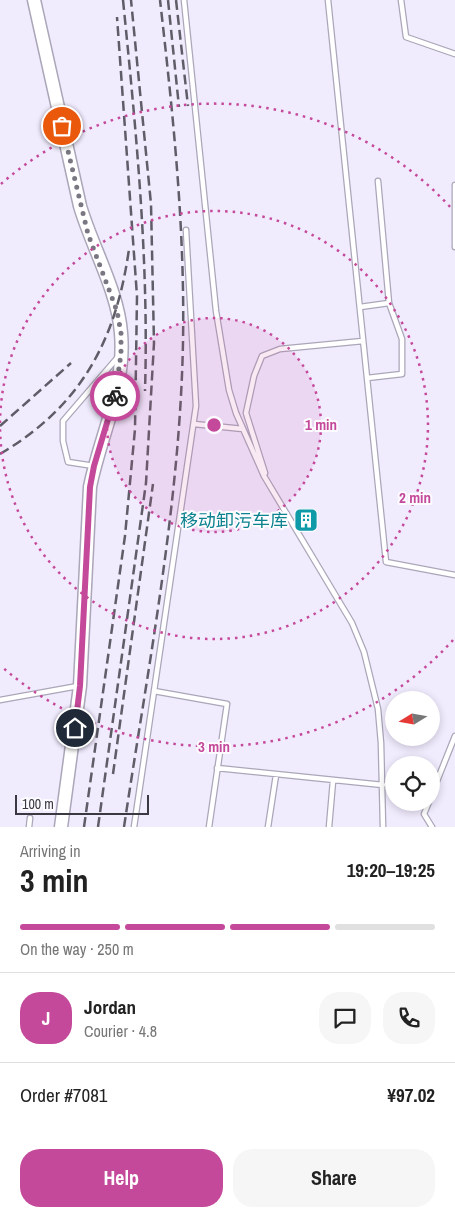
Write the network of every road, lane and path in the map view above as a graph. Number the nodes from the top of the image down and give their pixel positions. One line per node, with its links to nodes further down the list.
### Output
1 (34, 0): 13 (main road)
2 (184, 0): 16 (lane)
3 (328, 0): 11 (lane)
4 (401, 0): 5 (lane)
5 (455, 54)
6 (378, 181): 10 (lane)
7 (455, 184): 9 (lane)
8 (186, 230): 15 (lane)
9 (455, 247)
10 (389, 303): 11 (lane); 14 (lane)
11 (360, 306): 12 (lane)
12 (363, 340): 14 (lane); 18 (lane)
13 (121, 354): 17 (main road); 17 (lane)
14 (367, 378): 19 (lane)
15 (194, 424): 16 (lane); 21 (lane)
16 (243, 429): 18 (lane)
17 (94, 466): 20 (main road)
18 (264, 476): 28 (lane)
19 (455, 575)
20 (80, 686): 22 (lane); 32 (main road)
21 (154, 691): 24 (lane); 33 (lane)
22 (0, 700)
23 (455, 736): 25 (lane)
24 (218, 768): 26 (lane); 34 (lane)
25 (440, 774)
26 (276, 775): 27 (lane); 35 (lane)
27 (332, 781): 28 (lane); 36 (lane)
28 (383, 786): 37 (lane)
29 (425, 811): 38 (lane)
30 (30, 818): 31 (lane)
31 (29, 827)
32 (62, 827)
33 (134, 827)
34 (209, 827)
35 (268, 827)
36 (329, 827)
37 (383, 827)
38 (432, 827)

